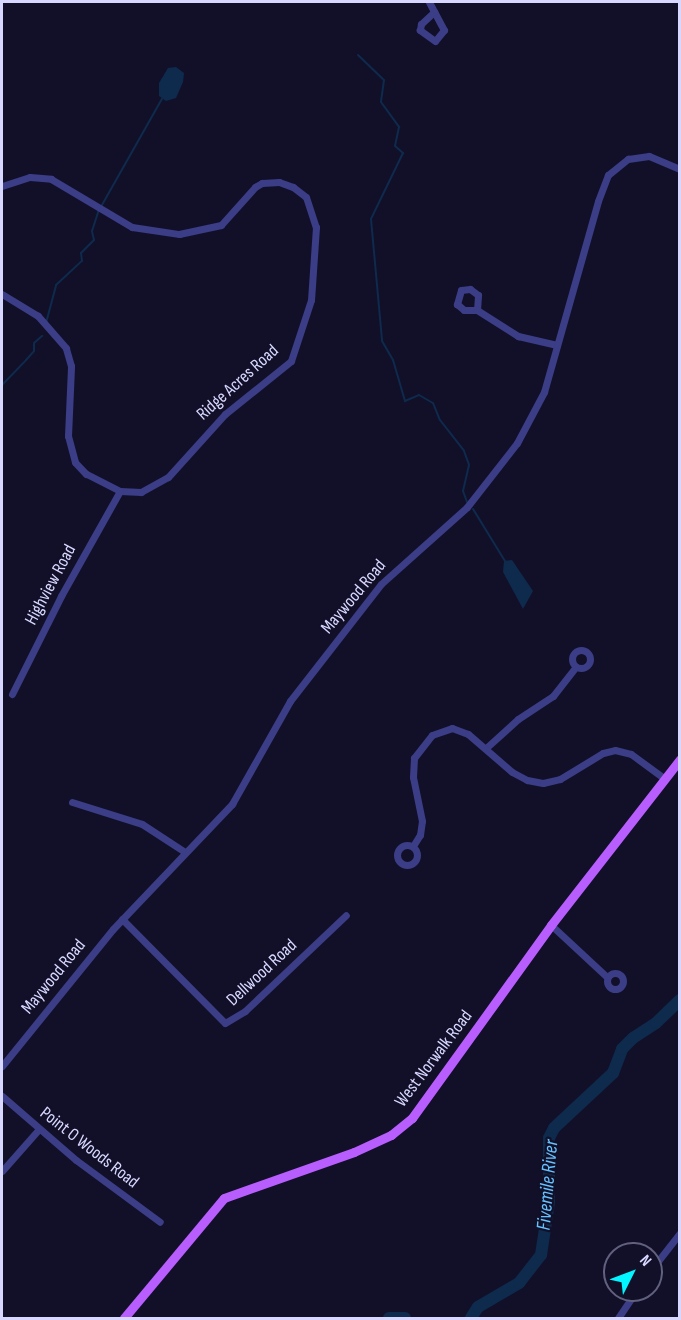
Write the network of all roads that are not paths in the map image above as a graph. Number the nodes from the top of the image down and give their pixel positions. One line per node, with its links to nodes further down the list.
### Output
1 (429, 2): 2 (street)
2 (434, 12)
3 (680, 169): 7 (street, Maywood Road)
4 (2, 186): 8 (street, Ridge Acres Road)
5 (2, 294): 8 (street)
6 (477, 310): 7 (street)
7 (557, 345): 16 (street, Maywood Road)
8 (120, 491): 10 (street, Highview Road)
9 (576, 667): 11 (street)
10 (12, 694)
11 (486, 748): 13 (street); 15 (street)
12 (680, 759): 13 (main road, West Norwalk Road)
13 (664, 779): 19 (main road, West Norwalk Road)
14 (72, 802): 16 (street)
15 (413, 846)
16 (185, 852): 18 (street, Maywood Road)
17 (346, 915): 18 (street, Dellwood Road)
18 (122, 919): 21 (street, Maywood Road)
19 (551, 925): 20 (street); 29 (main road, West Norwalk Road)
20 (608, 977)
21 (2, 1066)
22 (2, 1096): 23 (street, Point O Woods Road)
23 (39, 1129): 24 (street); 25 (street, Point O Woods Road)
24 (2, 1171)
25 (160, 1222)
26 (680, 1233): 27 (street)
27 (663, 1255)
28 (629, 1302): 30 (street)
29 (124, 1318)
30 (618, 1318)

